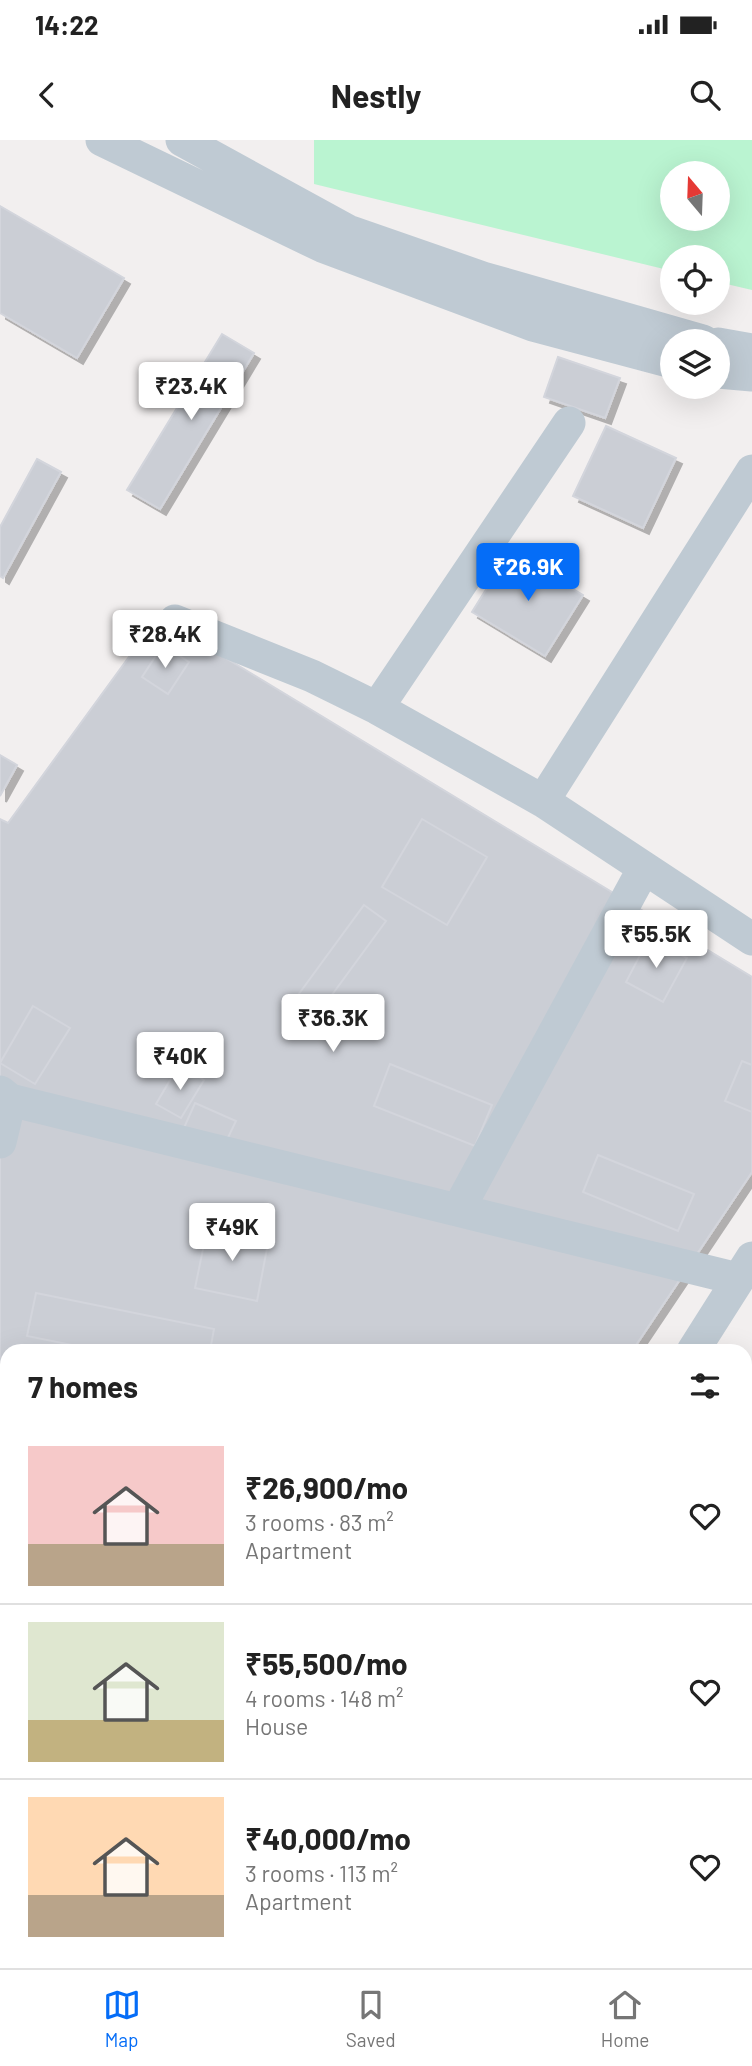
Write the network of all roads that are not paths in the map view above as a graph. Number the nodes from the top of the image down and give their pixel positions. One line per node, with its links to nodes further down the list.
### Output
1 (102, 140): 6 (street)
2 (182, 140): 3 (street)
3 (661, 329)
4 (730, 346): 5 (street)
5 (752, 349)
6 (660, 359)
7 (730, 373): 8 (street)
8 (752, 375)
9 (569, 423): 12 (street)
10 (752, 471): 13 (street)
11 (175, 621): 12 (street)
12 (377, 708): 13 (street)
13 (542, 801): 14 (street)
14 (644, 868): 15 (street); 18 (street)
15 (752, 939)
16 (5, 1096): 17 (street); 18 (street)
17 (0, 1142)
18 (458, 1210): 19 (street)
19 (745, 1268): 20 (street)
20 (697, 1344)

